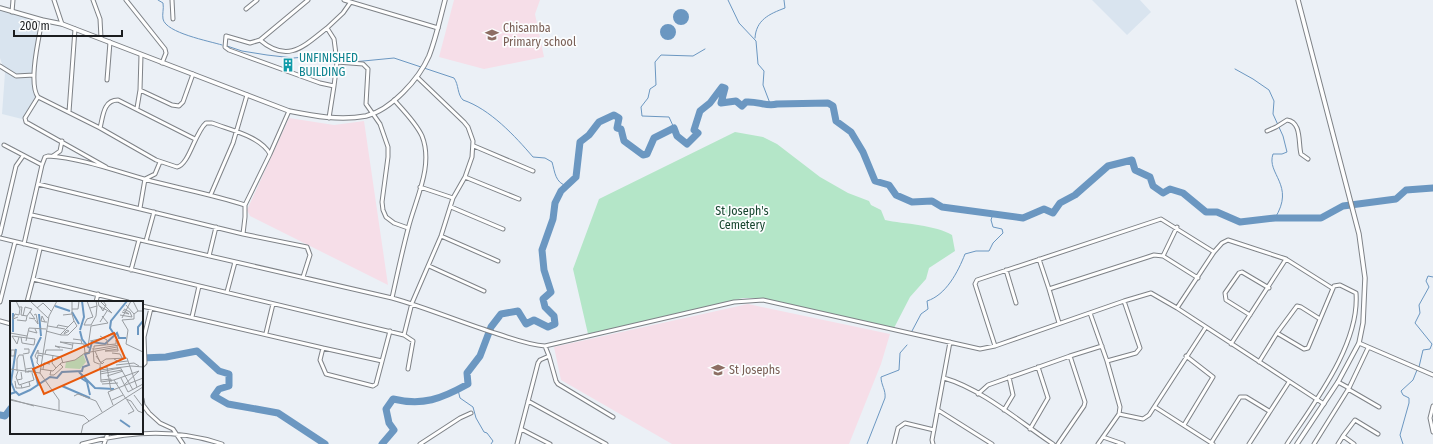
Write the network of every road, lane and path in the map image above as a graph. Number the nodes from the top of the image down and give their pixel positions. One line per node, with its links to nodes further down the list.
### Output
1 (13, 0): 14 (street)
2 (54, 0): 17 (street)
3 (93, 0): 21 (street)
4 (126, 0): 26 (street)
5 (172, 0): 15 (street)
6 (257, 0): 13 (street)
7 (308, 0): 22 (street)
8 (344, 0): 11 (street)
9 (445, 0): 19 (street)
10 (1298, 0): 128 (street)
11 (350, 3): 18 (street); 19 (street)
12 (0, 8): 14 (street)
13 (246, 9)
14 (12, 12): 16 (street)
15 (173, 19)
16 (42, 20): 17 (street); 29 (street)
17 (62, 24): 20 (street)
18 (328, 28): 22 (street); 25 (street)
19 (438, 28): 30 (street)
20 (75, 29): 21 (street); 39 (street)
21 (101, 38): 23 (street)
22 (260, 40): 32 (street)
23 (110, 42): 24 (street); 31 (street)
24 (141, 55): 26 (street); 33 (street)
25 (337, 61): 32 (street); 40 (street)
26 (162, 63): 28 (street)
27 (0, 66): 29 (street)
28 (193, 74): 33 (street); 34 (street)
29 (34, 75): 35 (street)
30 (418, 77): 36 (street); 48 (street)
31 (107, 80)
32 (334, 86): 41 (street)
33 (140, 90): 37 (street)
34 (247, 95): 38 (street); 44 (street)
35 (38, 97): 39 (street); 46 (street)
36 (394, 100): 40 (street); 60 (street)
37 (137, 108): 42 (street); 45 (street)
38 (289, 111): 41 (street); 49 (street)
39 (69, 112): 42 (street)
40 (373, 113): 41 (street); 70 (street)
41 (328, 118)
42 (100, 128): 53 (street)
43 (1267, 130): 52 (street)
44 (236, 132): 45 (street); 49 (street); 61 (street)
45 (195, 139): 53 (street)
46 (62, 141): 51 (street); 55 (street)
47 (4, 145): 50 (street)
48 (474, 146): 56 (street); 57 (street)
49 (270, 154): 64 (street)
50 (22, 156): 54 (street); 73 (street)
51 (53, 156): 54 (street); 55 (street)
52 (1308, 159)
53 (160, 162): 58 (street)
54 (42, 165): 59 (street)
55 (110, 169): 58 (street)
56 (533, 171)
57 (465, 177): 62 (street); 63 (street)
58 (145, 179): 61 (street); 66 (street)
59 (38, 184): 66 (street); 68 (street)
60 (420, 187): 62 (street); 70 (street)
61 (211, 194): 64 (street)
62 (453, 198): 65 (street)
63 (519, 199)
64 (245, 205): 74 (street)
65 (451, 207): 72 (street); 75 (street)
66 (140, 208): 67 (street)
67 (154, 212): 69 (street); 78 (street)
68 (32, 215): 77 (street); 80 (street)
69 (216, 227): 74 (street); 83 (street)
70 (408, 228): 103 (street)
71 (1177, 228): 82 (street); 84 (street); 85 (street)
72 (503, 229)
73 (0, 234)
74 (243, 234): 92 (street)
75 (441, 236): 87 (street); 89 (street)
76 (0, 238): 79 (street)
77 (139, 240): 78 (street); 90 (street)
78 (146, 241): 83 (street)
79 (15, 242): 80 (street); 95 (street)
80 (24, 244): 81 (street)
81 (40, 249): 90 (street); 94 (street)
82 (1214, 252): 86 (street); 93 (street)
83 (209, 256): 88 (street)
84 (1163, 256): 93 (street); 99 (street)
85 (1039, 259): 91 (street); 99 (street)
86 (1286, 259): 97 (street); 98 (street)
87 (498, 261)
88 (235, 262): 92 (street); 101 (street)
89 (429, 266): 100 (street); 109 (street)
90 (131, 270): 96 (street)
91 (1006, 270): 110 (street); 131 (street)
92 (303, 277): 103 (street)
93 (1198, 278): 114 (street)
94 (33, 279): 102 (street); 104 (street)
95 (2, 284): 108 (street)
96 (199, 286): 101 (street); 117 (street)
97 (1269, 288): 116 (street); 116 (street)
98 (1332, 288): 118 (street); 151 (street)
99 (1049, 289): 120 (street)
100 (484, 291)
101 (227, 292): 111 (street)
102 (98, 294): 105 (street); 106 (street)
103 (392, 298): 109 (street)
104 (27, 301)
105 (96, 301)
106 (124, 301)
107 (1124, 301): 114 (street); 115 (street); 139 (street)
108 (0, 302)
109 (412, 303): 126 (street); 130 (street)
110 (1016, 303)
111 (273, 304): 123 (street); 124 (street)
112 (143, 306): 113 (street)
113 (151, 308): 117 (street); 141 (street)
114 (1177, 308): 122 (street)
115 (1090, 313): 120 (street); 132 (street)
116 (1250, 315): 129 (street)
117 (192, 317): 124 (street)
118 (1320, 319): 125 (street); 125 (street)
119 (0, 321): 121 (street)
120 (1059, 323): 131 (street)
121 (10, 324)
122 (1206, 327): 129 (street); 137 (street)
123 (390, 331): 126 (street); 138 (street)
124 (266, 333): 133 (street)
125 (1277, 333): 140 (street)
126 (404, 335): 143 (street)
127 (950, 342): 130 (street); 131 (street); 146 (street)
128 (1359, 343): 134 (street); 148 (street)
129 (1231, 344): 140 (street)
130 (546, 346): 135 (street)
131 (995, 346)
132 (1102, 346): 136 (street); 139 (street)
133 (323, 348): 138 (street); 138 (street)
134 (1368, 348): 144 (street); 149 (street)
135 (549, 356): 152 (street); 163 (street)
136 (1070, 356): 142 (street); 190 (street)
137 (1186, 356): 156 (street); 164 (street)
138 (382, 360)
139 (1107, 361): 162 (street)
140 (1259, 362): 147 (street)
141 (143, 365)
142 (1038, 367): 145 (street); 166 (street)
143 (408, 369)
144 (1433, 375)
145 (1009, 377): 150 (street); 159 (street)
146 (944, 378): 150 (street); 158 (street)
147 (1289, 382): 151 (street); 160 (street)
148 (1338, 382): 149 (street); 153 (street)
149 (1348, 389): 157 (street); 196 (street)
150 (978, 394): 159 (street)
151 (1317, 399): 153 (street); 194 (street)
152 (528, 401): 165 (street); 185 (street)
153 (1324, 404): 195 (street)
154 (143, 405): 172 (street)
155 (1433, 406): 168 (street)
156 (1155, 407): 162 (street); 164 (street)
157 (1379, 407)
158 (938, 410): 167 (street); 188 (street)
159 (1004, 410): 166 (street)
160 (1270, 411): 177 (street); 193 (street)
161 (472, 413): 182 (street)
162 (1119, 414): 176 (street)
163 (613, 417)
164 (1184, 425): 177 (street)
165 (521, 429): 183 (street); 184 (street)
166 (1030, 429): 189 (street)
167 (934, 430): 186 (street); 187 (street)
168 (1433, 432)
169 (143, 433): 172 (street)
170 (108, 434): 175 (street)
171 (132, 434): 175 (street)
172 (177, 434): 180 (street); 181 (street)
173 (1378, 434): 174 (street)
174 (1343, 436): 197 (street); 198 (street)
175 (106, 437): 178 (street); 179 (street)
176 (1103, 437): 191 (street); 192 (street)
177 (1212, 443)
178 (82, 444)
179 (104, 444)
180 (183, 444)
181 (222, 444)
182 (420, 444)
183 (517, 444)
184 (550, 444)
185 (606, 444)
186 (894, 444)
187 (933, 444)
188 (992, 444)
189 (1053, 444)
190 (1058, 444)
191 (1098, 444)
192 (1124, 444)
193 (1249, 444)
194 (1287, 444)
195 (1297, 444)
196 (1314, 444)
197 (1338, 444)
198 (1354, 444)

